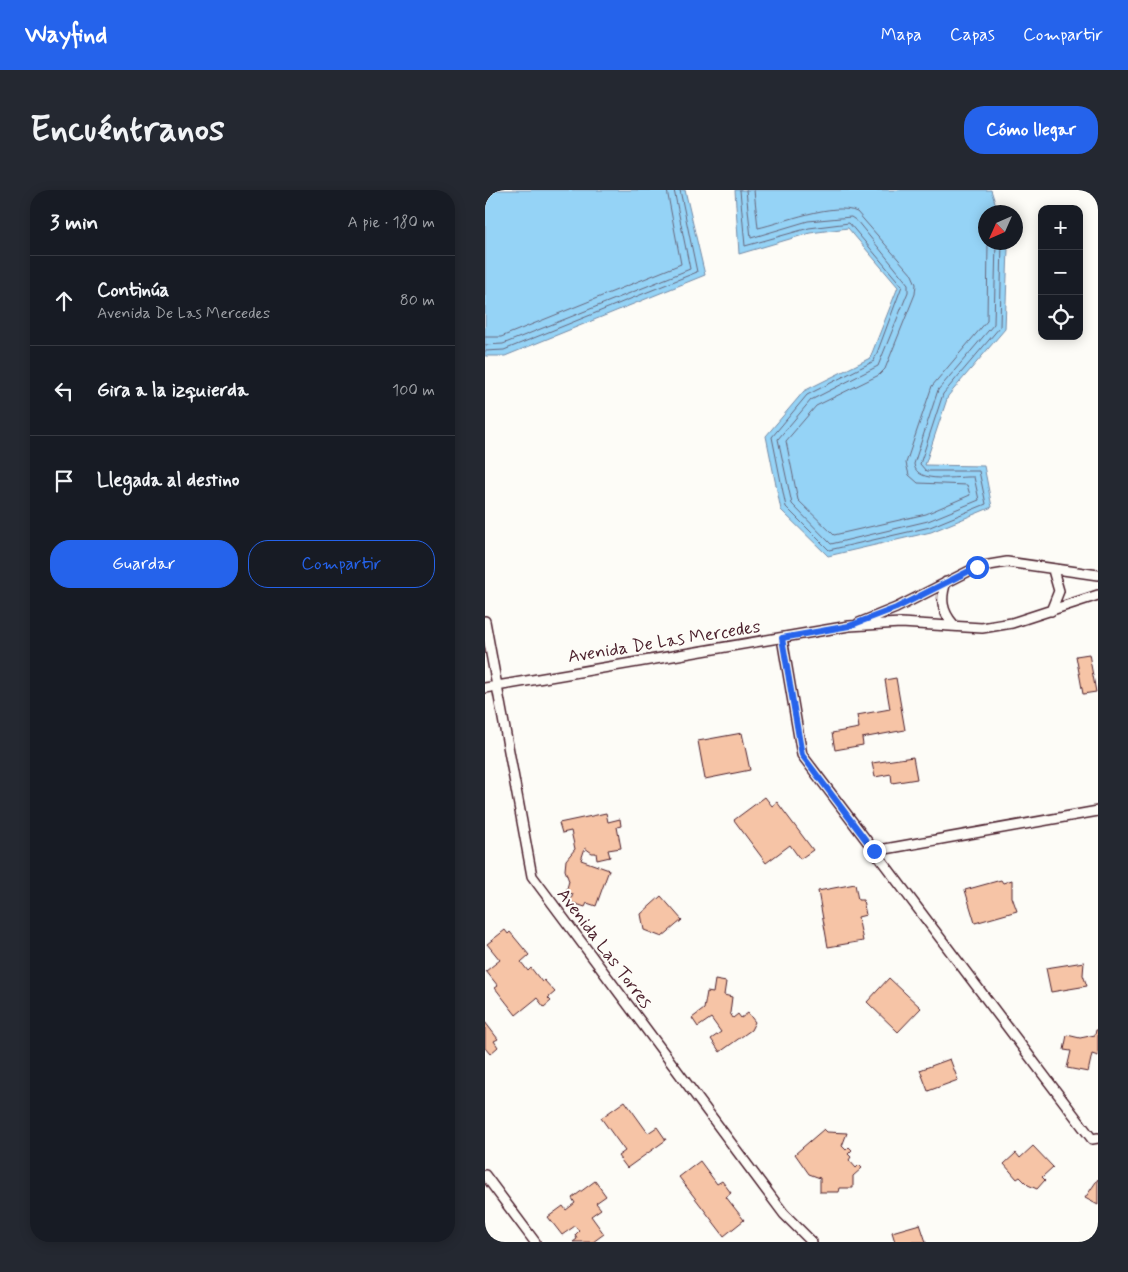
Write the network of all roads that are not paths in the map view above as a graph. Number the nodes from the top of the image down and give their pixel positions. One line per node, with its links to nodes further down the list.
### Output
1 (1053, 570): 2 (lane, Avenida De Las Mercedes); 3 (lane, Avenida De Las Mercedes); 5 (lane)
2 (1098, 575)
3 (946, 582): 7 (lane); 8 (lane, Avenida De Las Mercedes)
4 (1098, 595): 5 (lane, Avenida De Las Mercedes)
5 (1051, 611): 7 (lane, Avenida De Las Mercedes)
6 (485, 621): 10 (lane, Avenida Las Torres)
7 (953, 624): 8 (lane, Avenida De Las Mercedes)
8 (849, 626): 9 (lane, Avenida De Las Mercedes)
9 (782, 638): 10 (lane, Avenida De Las Mercedes); 13 (lane)
10 (496, 686): 11 (lane, Avenida De Las Mercedes); 17 (lane, Avenida Las Torres)
11 (485, 688)
12 (1098, 811): 13 (lane)
13 (874, 851): 14 (lane)
14 (1098, 1138)
15 (485, 1175): 16 (lane)
16 (535, 1242)
17 (813, 1242)

